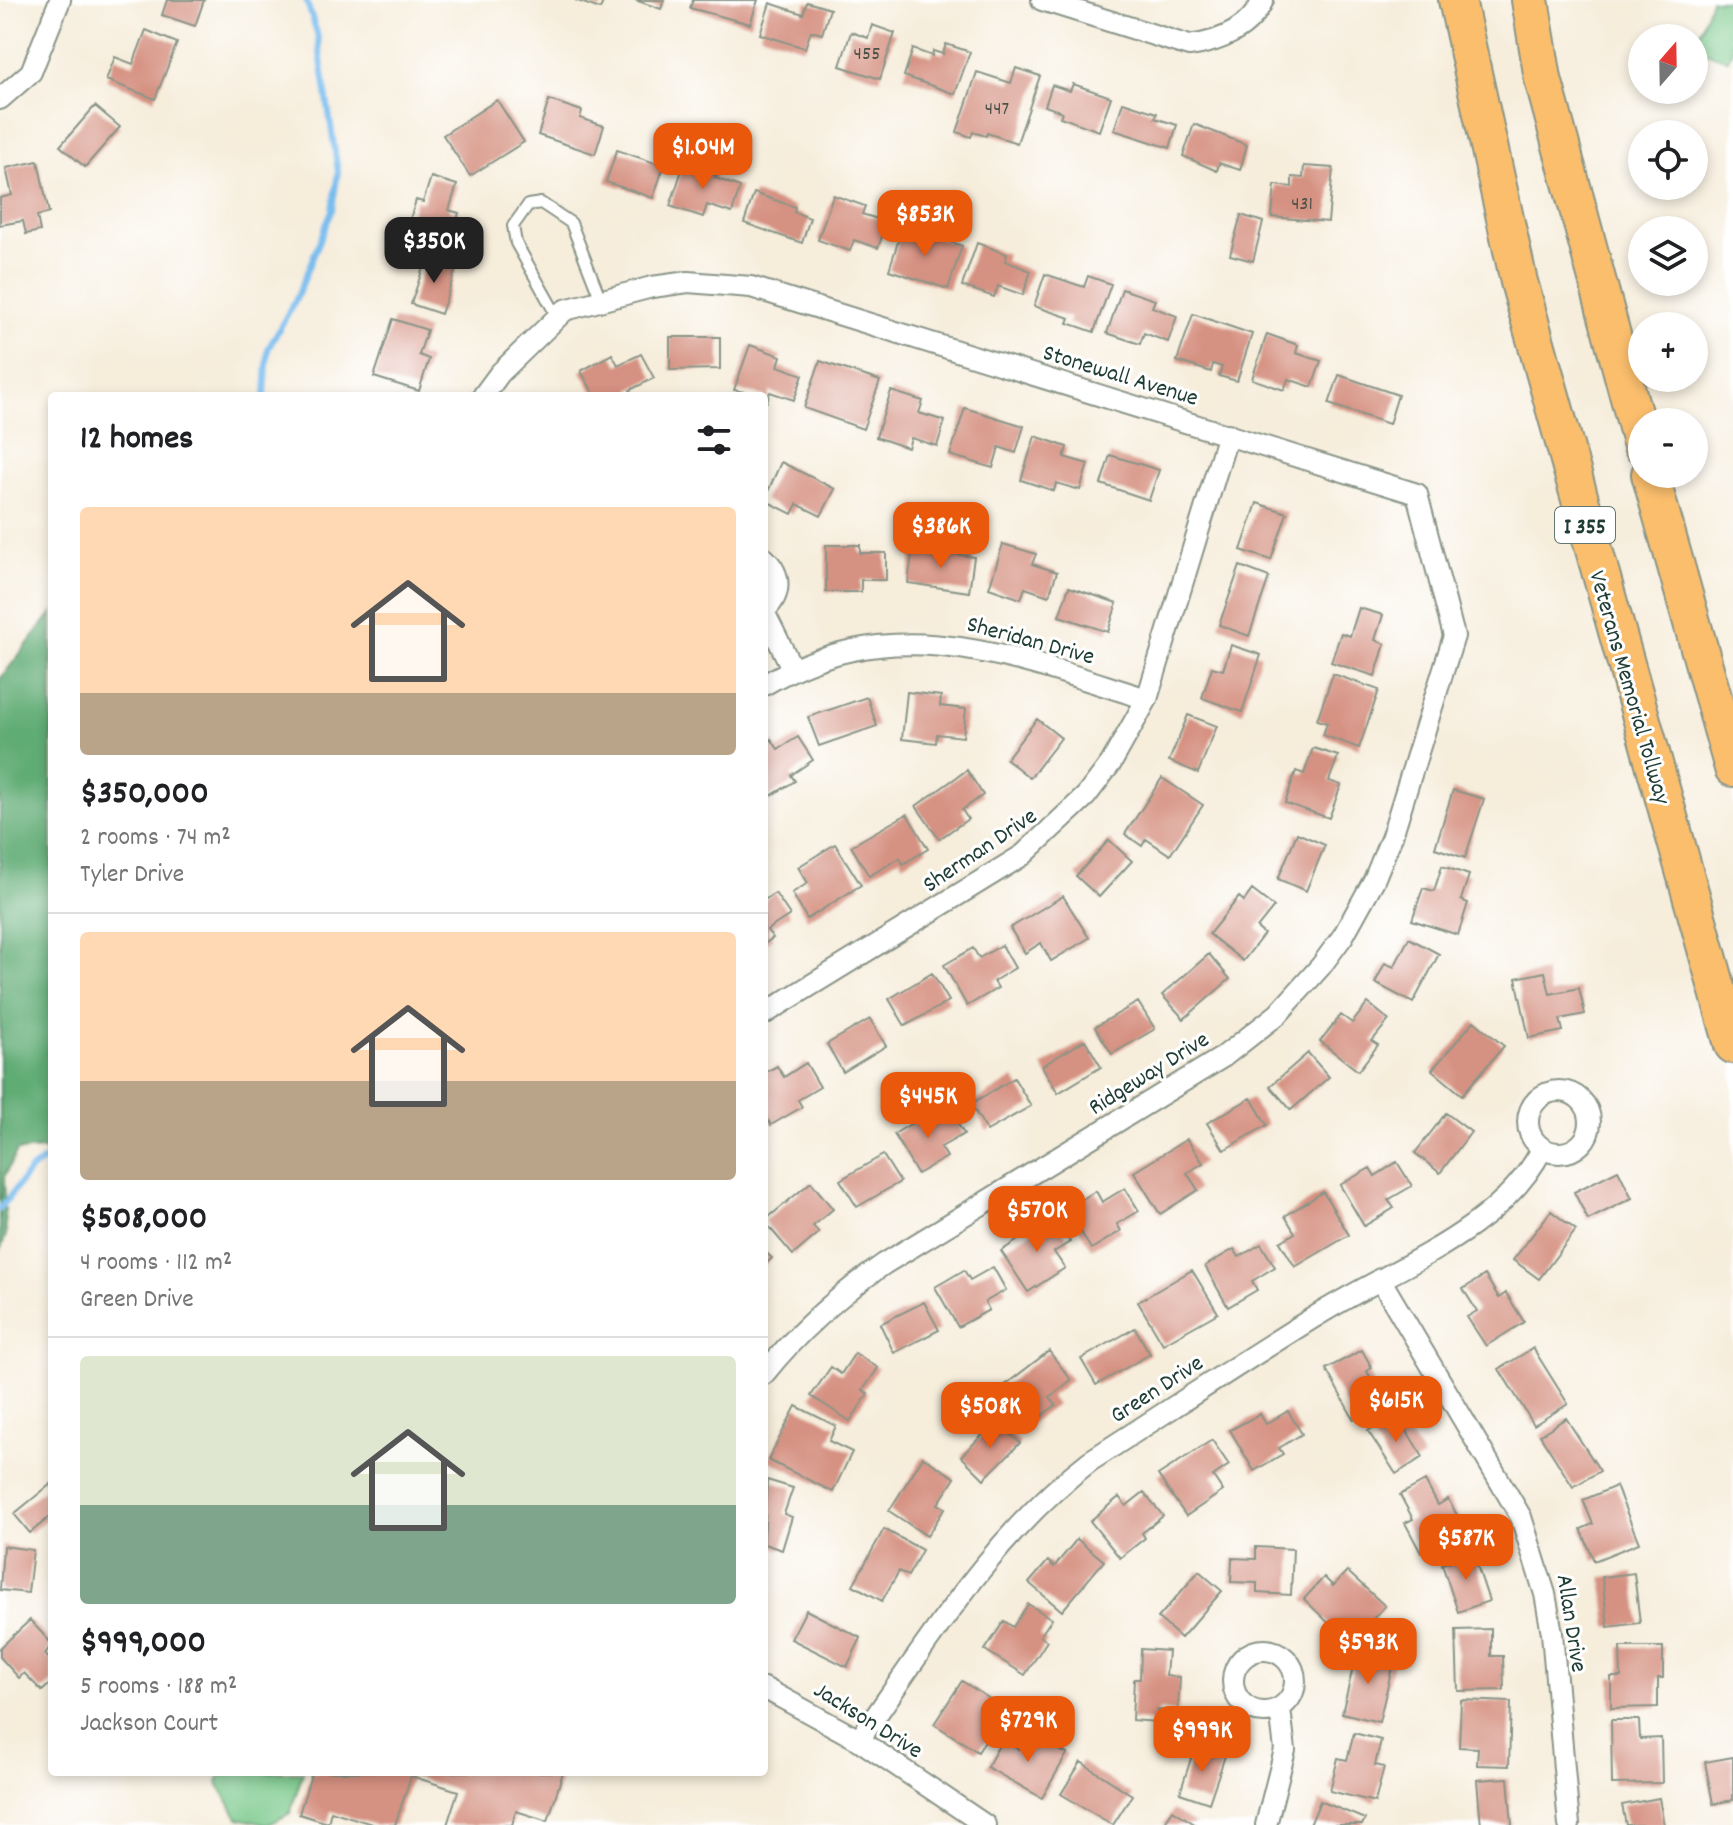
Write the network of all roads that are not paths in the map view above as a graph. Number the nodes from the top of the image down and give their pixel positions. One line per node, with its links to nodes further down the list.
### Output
1 (60, 0): 6 (street)
2 (1042, 0): 3 (street)
3 (1263, 0)
4 (1457, 0): 22 (highway, Veterans Memorial Tollway / I 355)
5 (1530, 0): 10 (highway)
6 (0, 99)
7 (596, 302): 8 (street, Stonewall Avenue); 8 (lane); 11 (street, Stonewall Avenue)
8 (558, 318): 9 (street, Stonewall Avenue)
9 (486, 392)
10 (1632, 408)
11 (1228, 434): 18 (street, Sherman Drive); 19 (street, Stonewall Avenue)
12 (1654, 488): 20 (highway)
13 (768, 563): 14 (street)
14 (768, 606)
15 (768, 619): 16 (street)
16 (792, 668): 17 (street, Sheridan Drive); 18 (street, Sheridan Drive)
17 (768, 683)
18 (1147, 699): 21 (street, Sherman Drive)
19 (1432, 708): 25 (street, Ridgeway Drive)
20 (1733, 768)
21 (768, 1012)
22 (1733, 1045)
23 (1542, 1149): 24 (street, Green Drive)
24 (1380, 1279): 28 (street, Green Drive); 31 (street, Allan Drive)
25 (768, 1370)
26 (768, 1690): 28 (street, Jackson Drive)
27 (1280, 1709): 30 (street)
28 (859, 1740): 29 (street, Jackson Drive)
29 (985, 1825)
30 (1266, 1825)
31 (1569, 1825)

